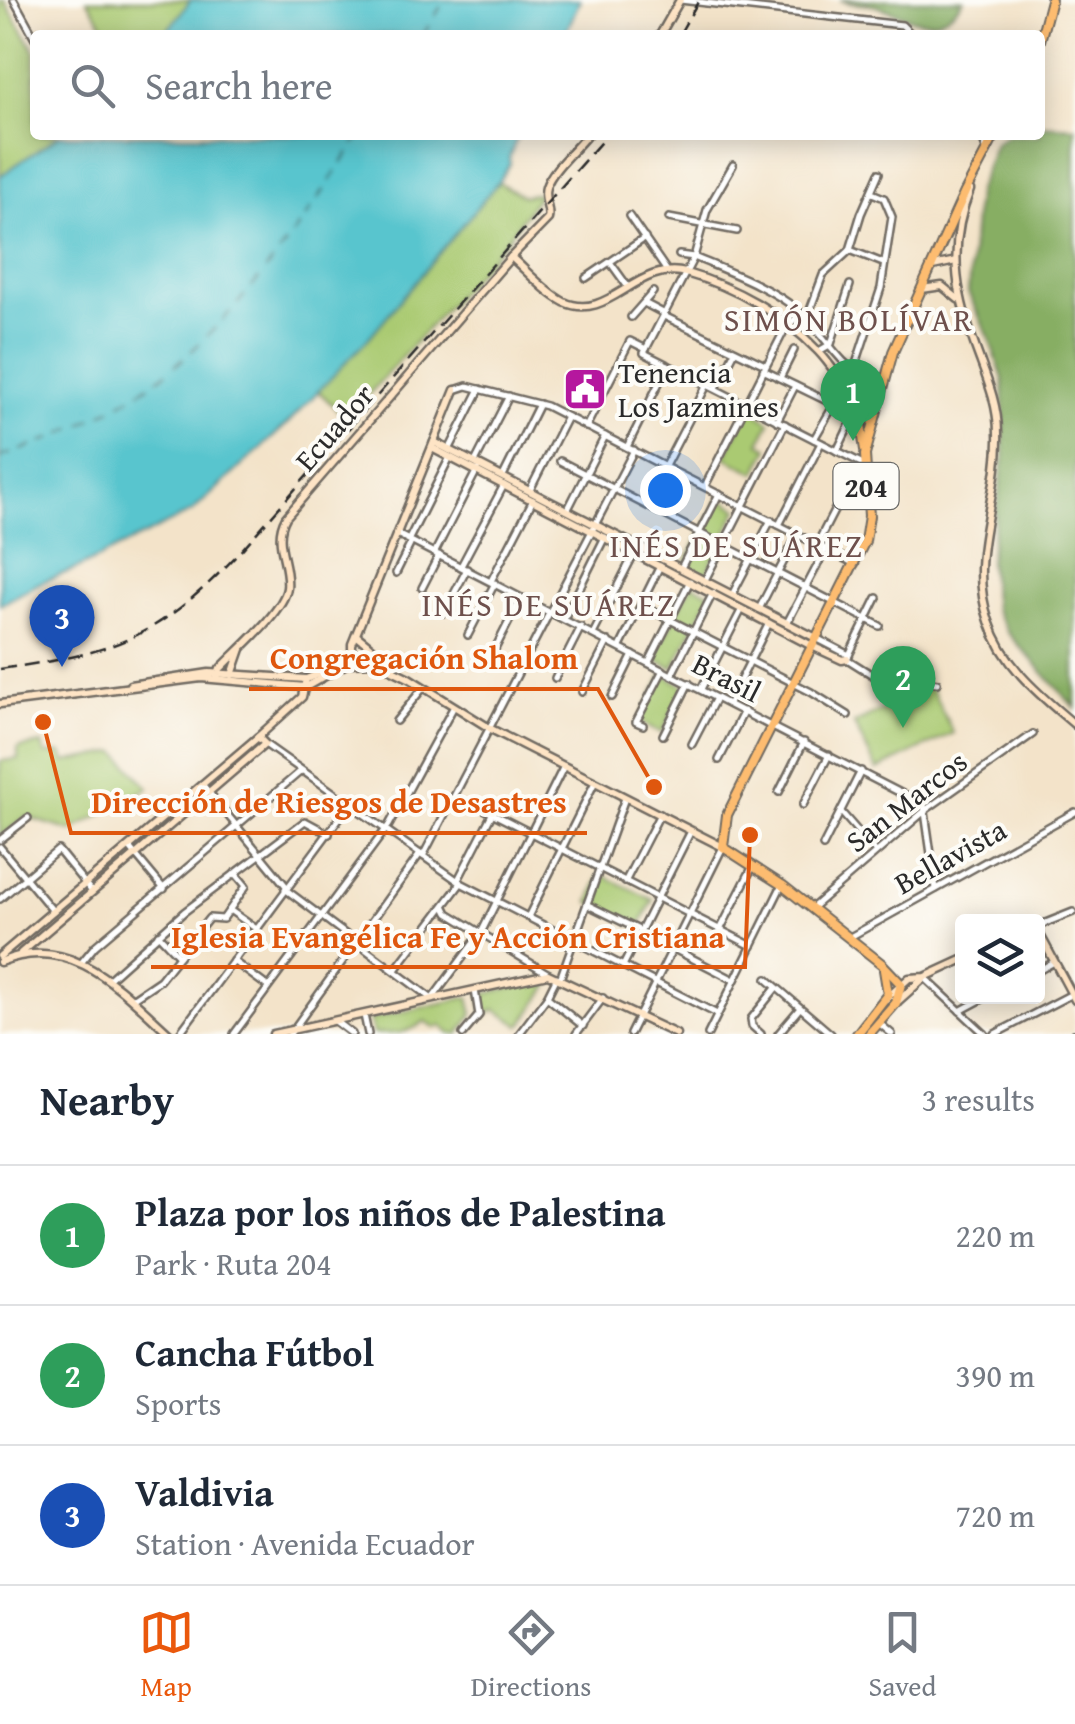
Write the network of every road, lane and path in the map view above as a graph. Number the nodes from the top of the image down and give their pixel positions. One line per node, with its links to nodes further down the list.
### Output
1 (14, 0): 4 (street)
2 (680, 0): 5 (street); 6 (street)
3 (1052, 0): 7 (main road)
4 (31, 30)
5 (663, 30)
6 (907, 30)
7 (1043, 30)
8 (583, 140): 23 (street, Ecuador)
9 (983, 140): 11 (street)
10 (992, 140): 11 (main road, 204)
11 (987, 150): 13 (main road, 204)
12 (733, 165): 18 (street)
13 (978, 171): 26 (street); 28 (main road, 204)
14 (879, 174): 15 (street)
15 (872, 192): 21 (street); 27 (street)
16 (630, 216): 20 (street)
17 (669, 218): 18 (street)
18 (702, 224): 19 (street); 24 (street)
19 (736, 231)
20 (644, 238): 25 (street); 29 (street)
21 (850, 250): 27 (street); 39 (street)
22 (679, 254): 24 (street)
23 (511, 257): 33 (street); 138 (street, Ecuador)
24 (694, 257): 30 (street); 39 (street)
25 (610, 262): 31 (street); 33 (street)
26 (956, 262): 28 (street); 36 (street)
27 (883, 263): 49 (street)
28 (932, 267): 34 (main road, 204)
29 (667, 271): 30 (street); 33 (street)
30 (685, 273): 38 (street); 41 (street)
31 (586, 278)
32 (850, 286): 42 (street)
33 (628, 287)
34 (921, 290): 36 (street); 55 (main road, 204)
35 (653, 292): 37 (street)
36 (958, 299): 174 (street)
37 (644, 303): 38 (street); 40 (street)
38 (664, 314): 43 (street); 44 (street)
39 (804, 316): 41 (street); 42 (street)
40 (632, 317)
41 (789, 324): 46 (street); 48 (street)
42 (830, 344): 46 (street); 49 (street)
43 (646, 349): 47 (street); 69 (street)
44 (735, 350): 48 (street); 57 (street)
45 (794, 350): 52 (street)
46 (819, 351): 50 (street)
47 (668, 365): 53 (street); 73 (street)
48 (765, 368): 52 (street); 62 (street)
49 (852, 370): 50 (street); 51 (street)
50 (839, 377): 59 (street)
51 (865, 377)
52 (780, 378): 54 (street)
53 (707, 384): 57 (street); 79 (street)
54 (796, 386): 63 (street); 67 (street)
55 (883, 387): 59 (main road); 64 (main road, 204)
56 (480, 389): 58 (street); 60 (street); 75 (street)
57 (716, 389): 62 (street)
58 (456, 390): 72 (street)
59 (849, 392): 63 (street); 64 (street); 76 (main road)
60 (509, 396): 61 (street); 78 (street)
61 (539, 404): 65 (street); 81 (street)
62 (746, 404): 67 (street); 83 (street)
63 (833, 404): 71 (street)
64 (878, 408): 76 (main road, 204)
65 (567, 417): 69 (street); 84 (street)
66 (853, 418): 74 (street)
67 (777, 420): 68 (street)
68 (785, 424): 71 (street); 88 (street)
69 (586, 426): 70 (street)
70 (605, 436): 73 (street); 80 (street)
71 (818, 441): 74 (street); 91 (street)
72 (433, 445): 75 (street); 93 (street)
73 (630, 449): 79 (street); 85 (street)
74 (837, 450): 76 (street)
75 (449, 453): 78 (street); 97 (street)
76 (865, 460): 104 (main road, 204)
77 (560, 461): 80 (street)
78 (476, 466): 81 (street); 102 (street)
79 (665, 466): 83 (street)
80 (585, 475): 85 (street); 89 (street)
81 (504, 480): 84 (street); 87 (street); 106 (street)
82 (849, 482): 98 (street)
83 (705, 486): 86 (street)
84 (530, 490): 89 (street)
85 (615, 490): 92 (street); 94 (street)
86 (720, 494): 88 (street); 94 (street)
87 (533, 500): 92 (street); 111 (street)
88 (743, 506): 90 (street); 99 (street)
89 (568, 509): 92 (street)
90 (771, 520): 91 (street); 103 (street)
91 (779, 525): 95 (street)
92 (595, 528): 96 (street); 107 (street); 123 (street)
93 (398, 534): 97 (street, Brasil); 134 (street)
94 (699, 534): 99 (street); 107 (street)
95 (798, 534): 98 (street); 109 (street)
96 (605, 537): 101 (street); 125 (street)
97 (409, 542): 102 (street, Brasil); 108 (street)
98 (817, 544): 100 (street)
99 (722, 546): 103 (street); 110 (street)
100 (826, 549): 104 (street); 114 (street)
101 (634, 552): 105 (street); 133 (street)
102 (437, 554): 106 (street, Brasil); 113 (street)
103 (750, 560): 109 (street); 116 (street)
104 (854, 564): 119 (main road)
105 (660, 566): 112 (street); 120 (street)
106 (464, 568): 111 (street, Brasil); 124 (street)
107 (681, 568): 110 (street)
108 (396, 573)
109 (777, 574): 114 (street); 122 (street)
110 (704, 580): 116 (street)
111 (493, 582): 117 (street, Brasil); 135 (street)
112 (690, 582): 115 (street); 127 (street)
113 (422, 588)
114 (805, 588): 119 (street); 129 (street)
115 (713, 593): 121 (street); 132 (street)
116 (732, 594): 122 (street)
117 (522, 597): 123 (street, Brasil); 141 (street)
118 (878, 598): 126 (street)
119 (836, 604): 126 (street); 137 (main road)
120 (642, 606): 127 (street); 139 (street)
121 (742, 608): 128 (street); 140 (street)
122 (760, 609): 129 (street)
123 (551, 612): 125 (street, Brasil); 176 (street)
124 (444, 613)
125 (564, 619): 131 (street, Brasil)
126 (865, 619): 130 (street); 144 (street)
127 (670, 620): 132 (street); 147 (street)
128 (769, 622): 137 (street); 146 (street)
129 (787, 623): 137 (street)
130 (880, 626)
131 (581, 628): 133 (street, Brasil); 154 (street)
132 (694, 632): 140 (street); 150 (street)
133 (594, 634): 136 (street, Brasil)
134 (356, 635): 143 (street); 145 (street)
135 (468, 636)
136 (608, 641): 139 (street, Brasil); 163 (street)
137 (816, 643): 144 (street); 158 (main road)
138 (244, 644): 148 (street, Ecuador); 152 (street, Ecuador)
139 (620, 647): 142 (street, Brasil)
140 (723, 647): 146 (street); 162 (street)
141 (496, 649)
142 (634, 654): 147 (street, Brasil); 164 (street)
143 (380, 655): 145 (street); 153 (street)
144 (848, 657): 155 (street)
145 (352, 658): 153 (street); 156 (street)
146 (750, 660): 158 (street); 166 (street)
147 (649, 662): 149 (street, Brasil)
148 (238, 664): 151 (street); 152 (street, Ecuador)
149 (663, 670): 150 (street, Brasil); 173 (street)
150 (672, 674): 157 (street, Brasil)
151 (248, 675): 152 (street); 156 (street)
152 (224, 676): 159 (street); 160 (street); 160 (street)
153 (409, 678): 161 (street)
154 (555, 678)
155 (937, 682)
156 (306, 683): 159 (street); 168 (street)
157 (690, 683): 162 (street, Brasil); 178 (street)
158 (796, 684): 171 (street); 175 (main road)
159 (292, 685): 168 (street)
160 (122, 688): 167 (street)
161 (424, 688): 169 (street); 172 (street)
162 (702, 689): 165 (street, Brasil)
163 (582, 692)
164 (612, 697)
165 (717, 697): 166 (street, Brasil); 182 (street)
166 (729, 703): 170 (street, Brasil)
167 (0, 704)
168 (294, 704): 179 (street)
169 (452, 708): 176 (street); 203 (street)
170 (744, 711): 175 (street, Brasil); 184 (street)
171 (848, 715)
172 (396, 721)
173 (643, 725)
174 (1075, 725)
175 (774, 726): 180 (street, Brasil); 210 (main road)
176 (492, 729): 185 (street); 215 (street)
177 (1033, 734): 196 (street, San Marcos)
178 (662, 735)
179 (258, 737): 181 (street); 189 (street)
180 (804, 742): 183 (street, Brasil); 191 (street)
181 (265, 744): 186 (street); 190 (street)
182 (692, 744)
183 (829, 755): 187 (street, Brasil); 194 (street)
184 (719, 760)
185 (564, 766): 188 (street); 206 (street)
186 (302, 770): 193 (street); 202 (street)
187 (861, 771): 196 (street, Brasil); 197 (street)
188 (596, 782): 192 (street); 211 (street)
189 (202, 784): 190 (street); 208 (street)
190 (208, 792): 202 (street); 213 (street)
191 (778, 792)
192 (626, 797): 200 (street); 217 (street)
193 (349, 804): 203 (street); 205 (street)
194 (804, 804)
195 (484, 809): 199 (street)
196 (927, 809): 212 (street, San Marcos); 225 (street)
197 (840, 811): 209 (street); 212 (street)
198 (1075, 812): 225 (street, Bellavista)
199 (492, 814): 206 (street); 220 (street)
200 (660, 814): 204 (street); 221 (street)
201 (28, 818): 207 (street)
202 (237, 827): 214 (street); 226 (street)
203 (385, 830): 215 (street); 238 (street)
204 (691, 831): 210 (street); 229 (street)
205 (328, 834): 214 (street); 224 (street)
206 (531, 834): 211 (street); 230 (street)
207 (0, 844): 219 (street)
208 (129, 846): 213 (street); 222 (street)
209 (823, 846)
210 (723, 847): 216 (main road); 237 (street)
211 (562, 850): 217 (street); 239 (street)
212 (875, 852): 233 (street, San Marcos)
213 (135, 854): 226 (street); 227 (street)
214 (261, 854): 218 (street); 224 (street)
215 (422, 855): 220 (street); 248 (street)
216 (754, 865): 223 (main road); 243 (street)
217 (599, 869): 221 (street); 231 (street)
218 (235, 873): 235 (street); 245 (street)
219 (26, 877): 222 (street); 228 (street); 234 (street)
220 (459, 881): 230 (street); 232 (street)
221 (625, 882): 229 (street)
222 (85, 884): 227 (street); 234 (street)
223 (782, 886): 233 (main road); 250 (street)
224 (286, 888): 238 (street); 241 (street)
225 (936, 889): 247 (street, Bellavista)
226 (164, 890): 257 (street)
227 (92, 892): 252 (street)
228 (0, 897)
229 (657, 898): 237 (street); 242 (street)
230 (497, 902): 239 (street); 244 (street)
231 (588, 905): 242 (street); 246 (street)
232 (445, 907): 244 (street); 262 (street)
233 (810, 909): 247 (main road)
234 (54, 910): 253 (street)
235 (231, 912): 241 (street); 254 (street)
236 (1073, 912): 240 (street)
237 (690, 915): 243 (street); 251 (street)
238 (321, 916): 248 (street); 271 (street)
239 (528, 916): 246 (street)
240 (1045, 926)
241 (255, 928): 255 (street)
242 (640, 930): 259 (street)
243 (720, 930): 250 (street)
244 (481, 933): 263 (street); 278 (street)
245 (158, 934): 254 (street); 266 (street)
246 (574, 938): 259 (street); 265 (street)
247 (846, 939): 260 (main road)
248 (357, 942): 262 (street); 290 (street)
249 (1045, 943): 256 (street)
250 (752, 946): 268 (street)
251 (673, 949): 268 (street); 269 (street)
252 (21, 953): 253 (street); 253 (street); 257 (street)
253 (3, 954)
254 (179, 956): 277 (street)
255 (233, 961): 271 (street); 292 (street)
256 (1054, 962): 261 (street); 275 (street)
257 (81, 963): 266 (street)
258 (955, 963): 264 (street)
259 (624, 964): 269 (street)
260 (882, 964): 270 (main road); 279 (main road)
261 (1045, 966)
262 (395, 970): 278 (street)
263 (548, 974): 265 (street); 273 (street)
264 (924, 977): 270 (street); 280 (street); 283 (street)
265 (559, 978): 274 (street); 276 (street)
266 (109, 979): 277 (street)
267 (768, 979): 272 (street)
268 (734, 980): 284 (street)
269 (657, 981): 284 (street); 286 (street)
270 (902, 984): 279 (street); 280 (main road)
271 (268, 986): 293 (street)
272 (776, 988): 282 (street); 303 (street)
273 (475, 990): 278 (street); 297 (street)
274 (547, 997): 289 (street); 298 (street)
275 (1073, 997): 310 (street)
276 (603, 998): 286 (street); 289 (street)
277 (132, 999): 291 (street)
278 (432, 999): 285 (street)
279 (886, 999): 306 (main road)
280 (896, 1003): 288 (main road)
281 (973, 1004): 283 (street)
282 (800, 1008): 304 (street); 305 (street)
283 (960, 1011): 309 (street)
284 (717, 1014): 302 (street)
285 (364, 1015): 287 (street); 296 (street)
286 (639, 1016): 300 (street); 301 (street)
287 (334, 1021): 290 (street); 295 (street)
288 (879, 1023): 307 (main road); 308 (street)
289 (583, 1026): 299 (street)
290 (291, 1032): 294 (street)
291 (170, 1034)
292 (179, 1034)
293 (234, 1034)
294 (273, 1034)
295 (352, 1034)
296 (368, 1034)
297 (463, 1034)
298 (519, 1034)
299 (576, 1034)
300 (630, 1034)
301 (676, 1034)
302 (708, 1034)
303 (761, 1034)
304 (778, 1034)
305 (832, 1034)
306 (857, 1034)
307 (869, 1034)
308 (892, 1034)
309 (985, 1034)
310 (995, 1034)

